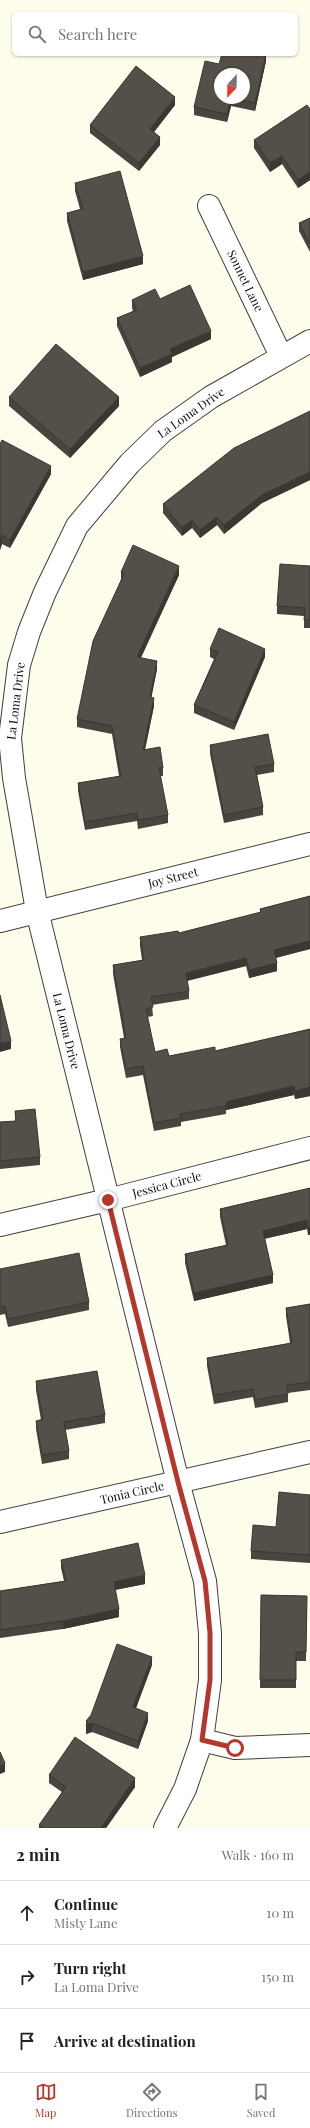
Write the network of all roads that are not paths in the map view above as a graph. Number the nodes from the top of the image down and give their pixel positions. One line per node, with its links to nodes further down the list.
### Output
1 (209, 206): 3 (street, Sonnet Lane)
2 (310, 341): 3 (street, La Loma Drive)
3 (281, 356): 5 (street, La Loma Drive)
4 (310, 844): 5 (street, Joy Street)
5 (37, 911): 6 (street, Joy Street); 8 (street, La Loma Drive)
6 (0, 921)
7 (310, 1148): 8 (street, Jessica Circle)
8 (108, 1200): 9 (street, Jessica Circle); 11 (street, La Loma Drive)
9 (0, 1225)
10 (310, 1452): 11 (street, Tonia Circle)
11 (178, 1482): 12 (street, Tonia Circle); 13 (street, La Loma Drive)
12 (0, 1522)
13 (202, 1740): 14 (street); 15 (street, La Loma Drive)
14 (310, 1745)
15 (165, 1828)

